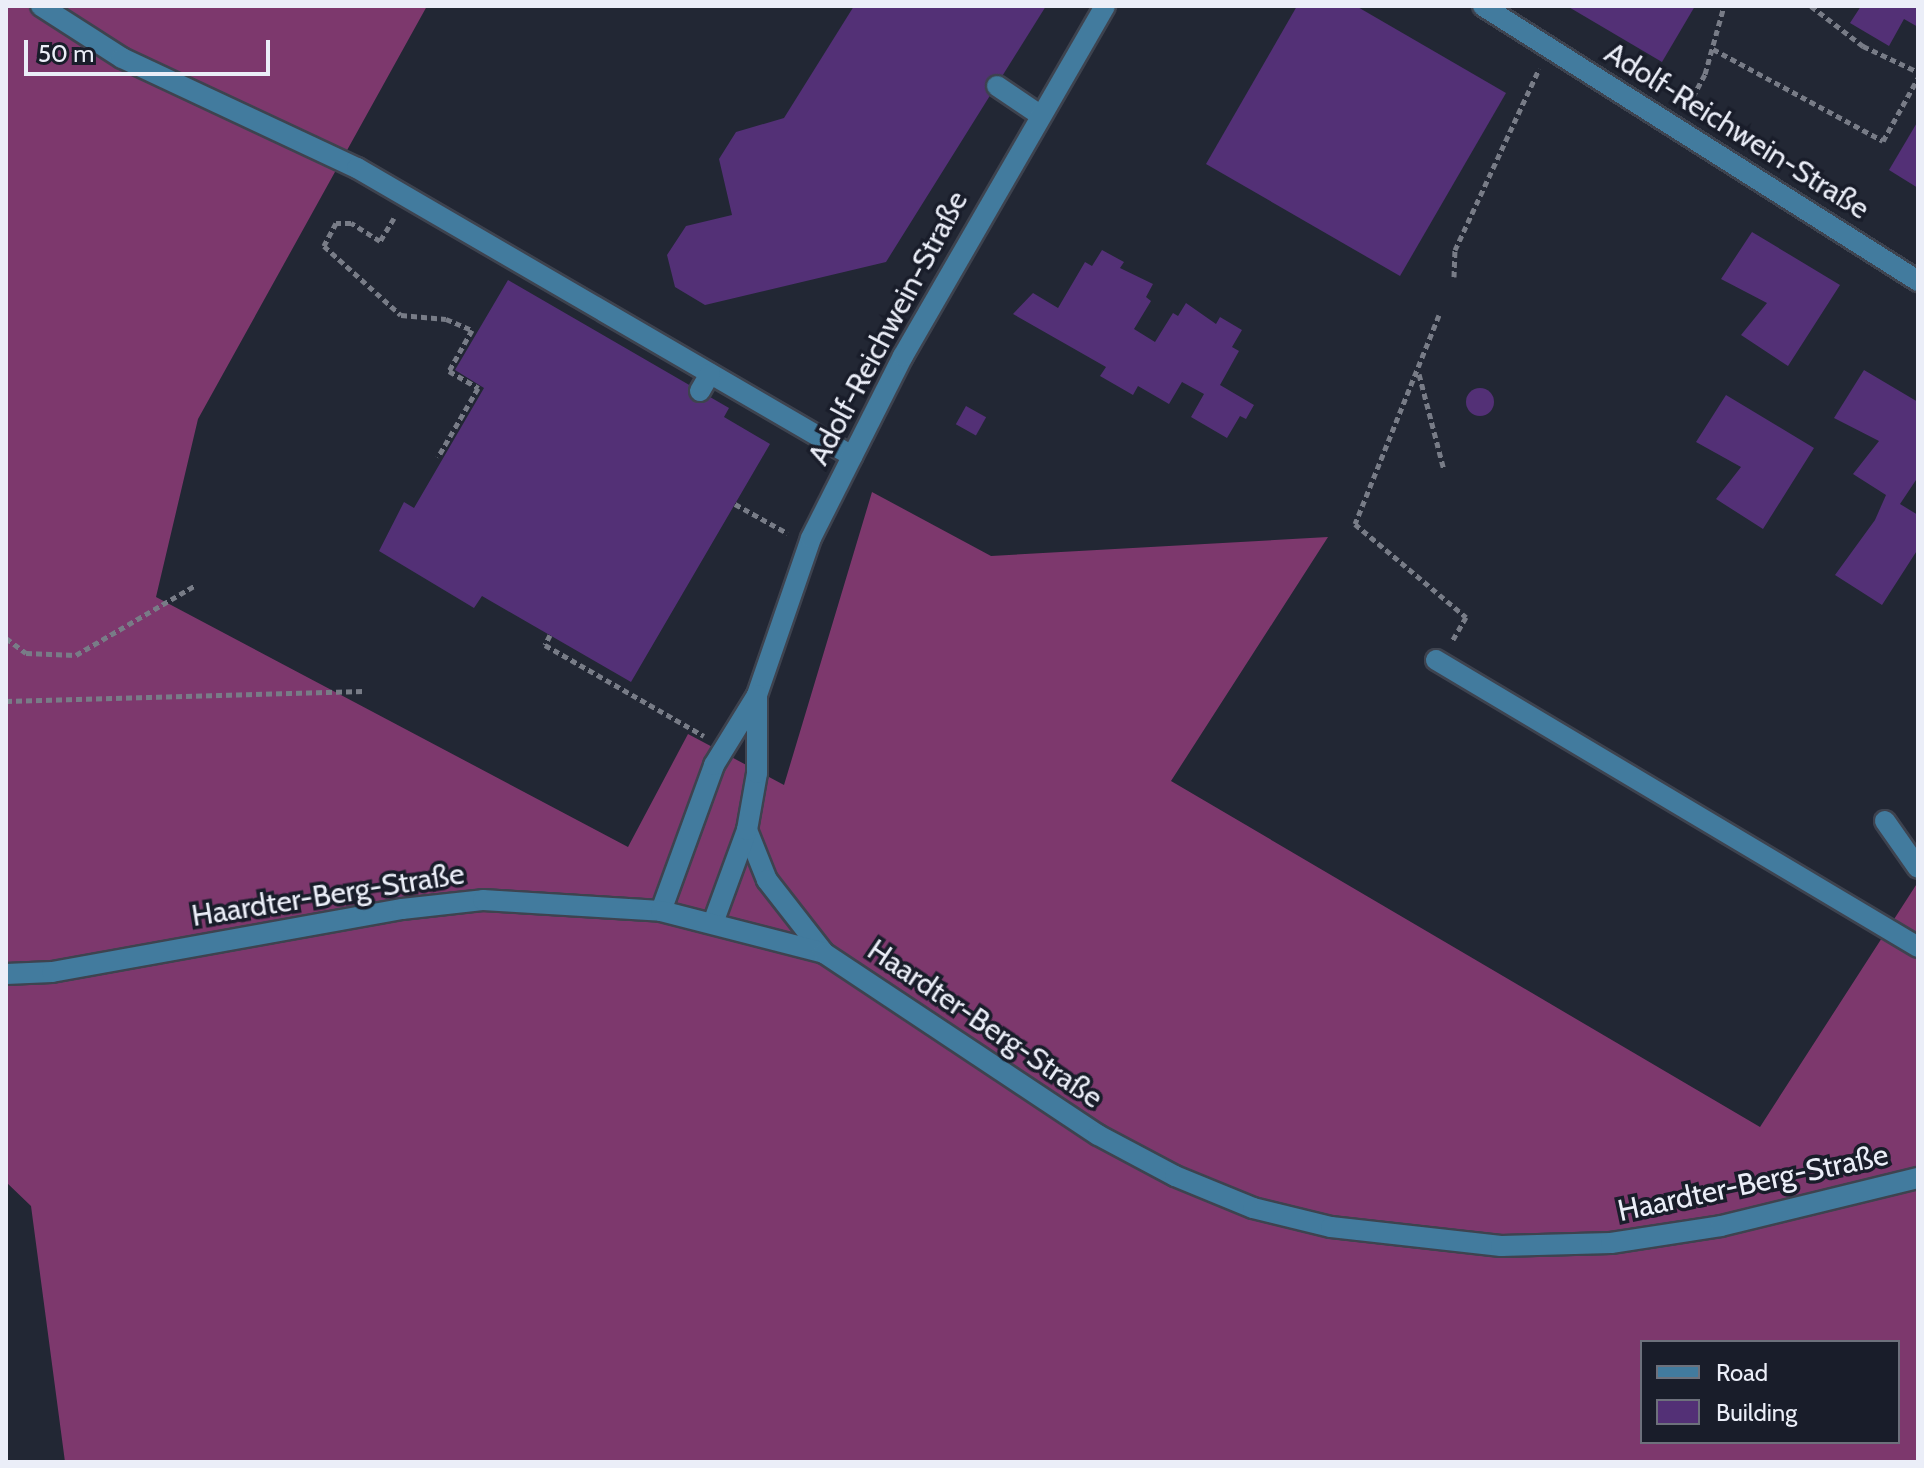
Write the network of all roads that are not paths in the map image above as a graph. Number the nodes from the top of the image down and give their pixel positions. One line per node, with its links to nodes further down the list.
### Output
1 (41, 6): 7 (street)
2 (1105, 6): 5 (street, Adolf-Reichwein-Straße)
3 (1483, 6): 6 (street, Adolf-Reichwein-Straße)
4 (997, 86): 5 (street)
5 (1040, 115): 7 (street, Adolf-Reichwein-Straße)
6 (1918, 281)
7 (852, 456): 9 (street, Adolf-Reichwein-Straße)
8 (1436, 660): 15 (street)
9 (757, 695): 11 (street, Adolf-Reichwein-Straße); 13 (street, Adolf-Reichwein-Straße)
10 (1885, 821): 12 (street)
11 (747, 830): 14 (street, Adolf-Reichwein-Straße); 16 (street)
12 (1918, 868)
13 (661, 911): 14 (street, Haardter-Berg-Straße); 17 (street, Haardter-Berg-Straße)
14 (713, 923): 16 (street, Haardter-Berg-Straße)
15 (1918, 947)
16 (824, 953): 18 (street, Haardter-Berg-Straße)
17 (6, 974)
18 (1918, 1178)

